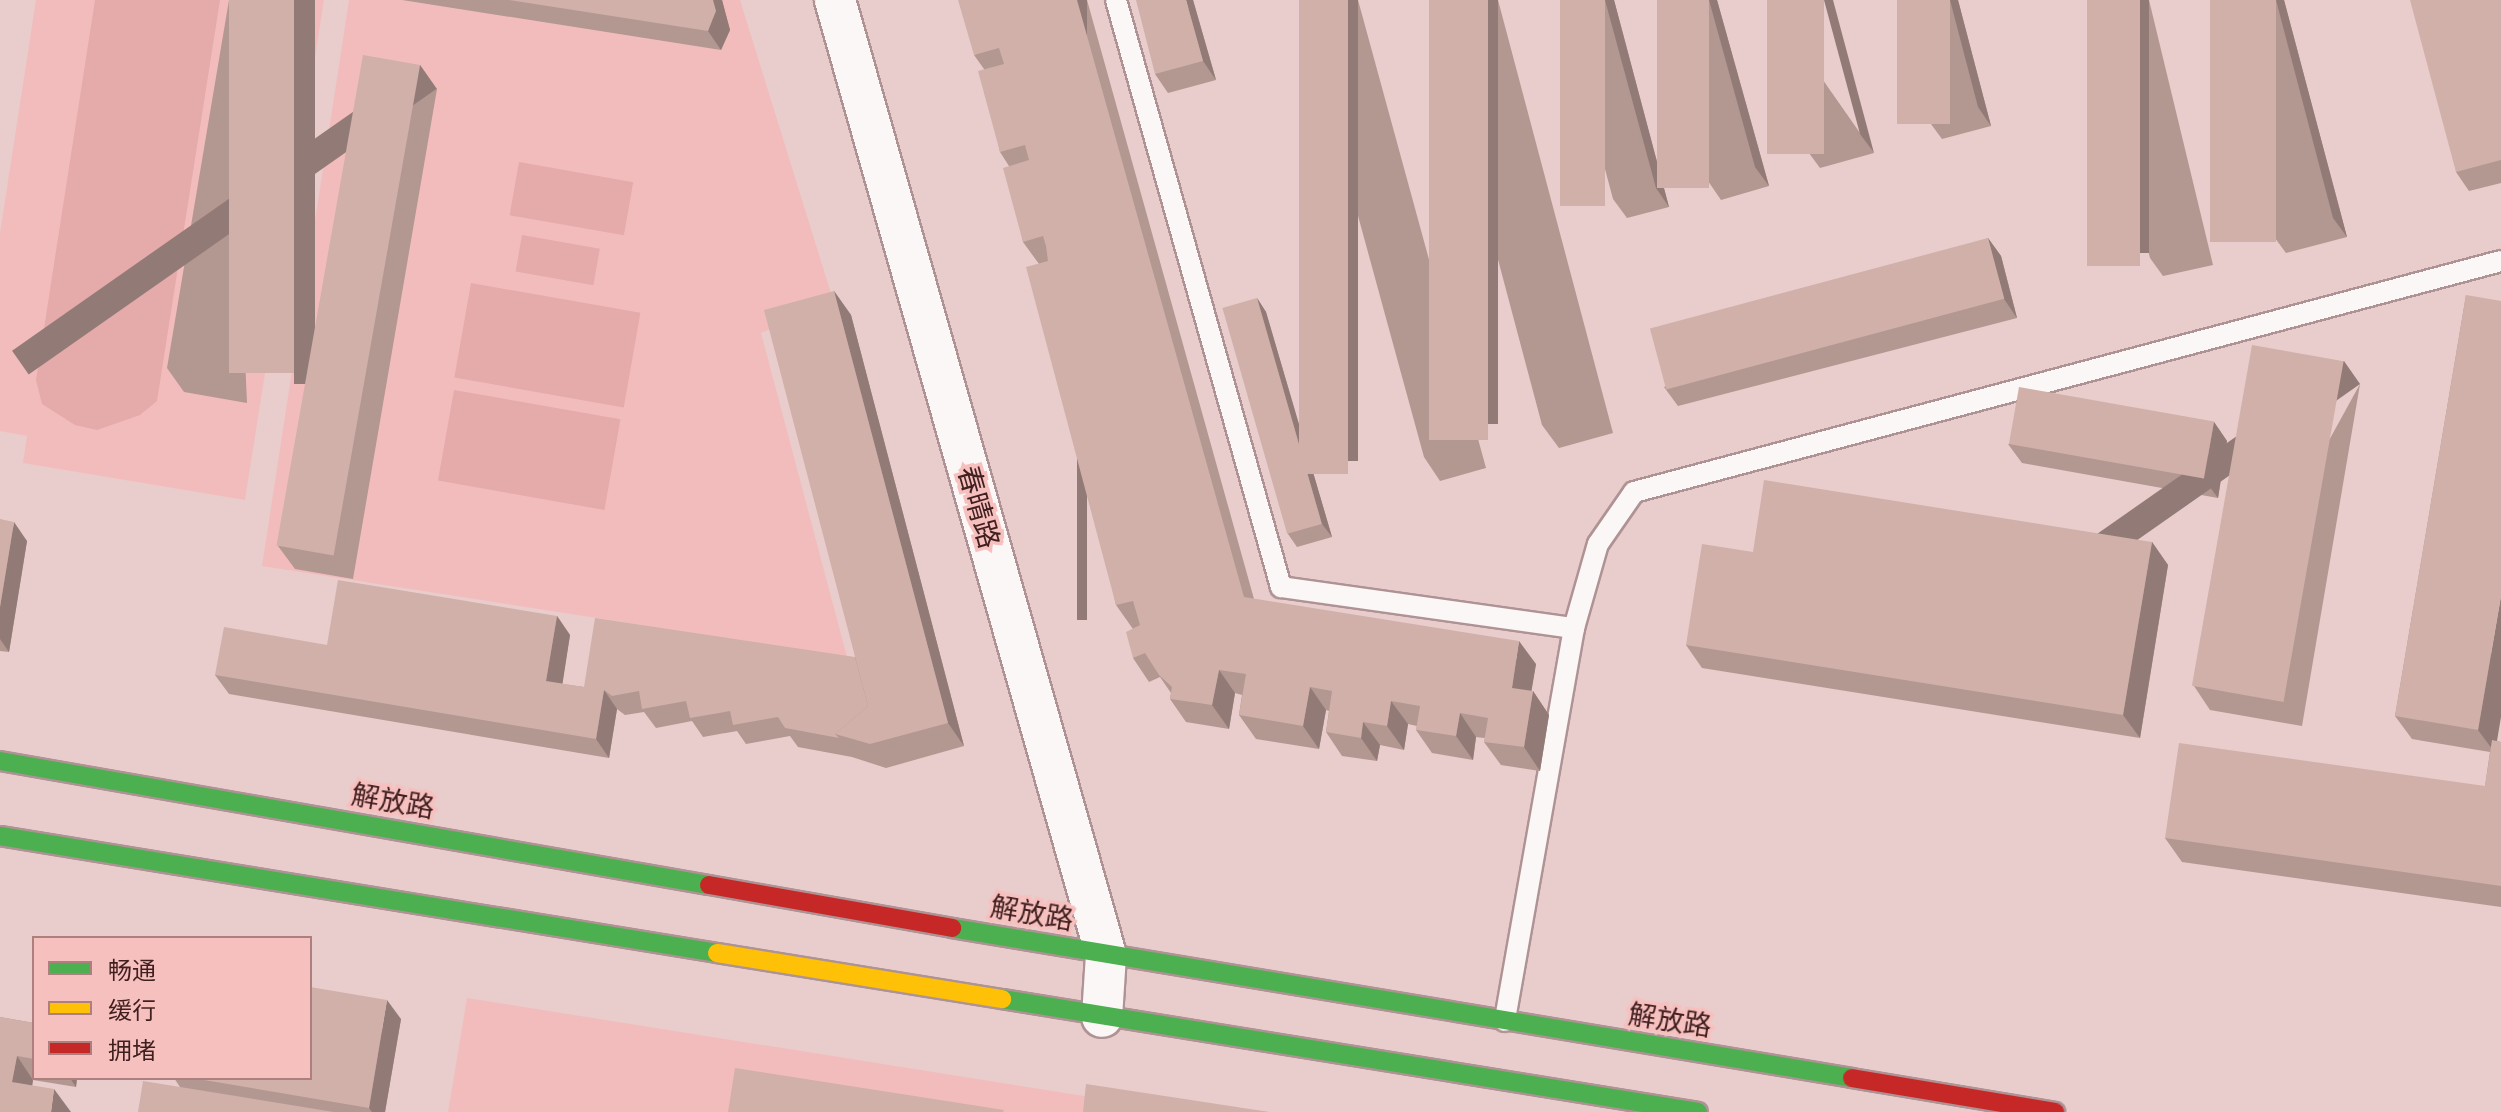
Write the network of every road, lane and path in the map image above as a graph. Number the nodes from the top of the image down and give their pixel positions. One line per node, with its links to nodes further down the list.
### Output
1 (835, 0): 7 (street, 春晴路)
2 (1116, 0): 4 (lane)
3 (2501, 261): 4 (lane)
4 (1574, 628): 9 (lane)
5 (0, 761): 7 (main road, 解放路)
6 (0, 836): 8 (main road)
7 (1106, 955): 8 (street, 春晴路); 9 (main road, 解放路)
8 (1102, 1017): 10 (main road)
9 (1505, 1021): 11 (main road, 解放路)
10 (1698, 1112)
11 (2055, 1112)

